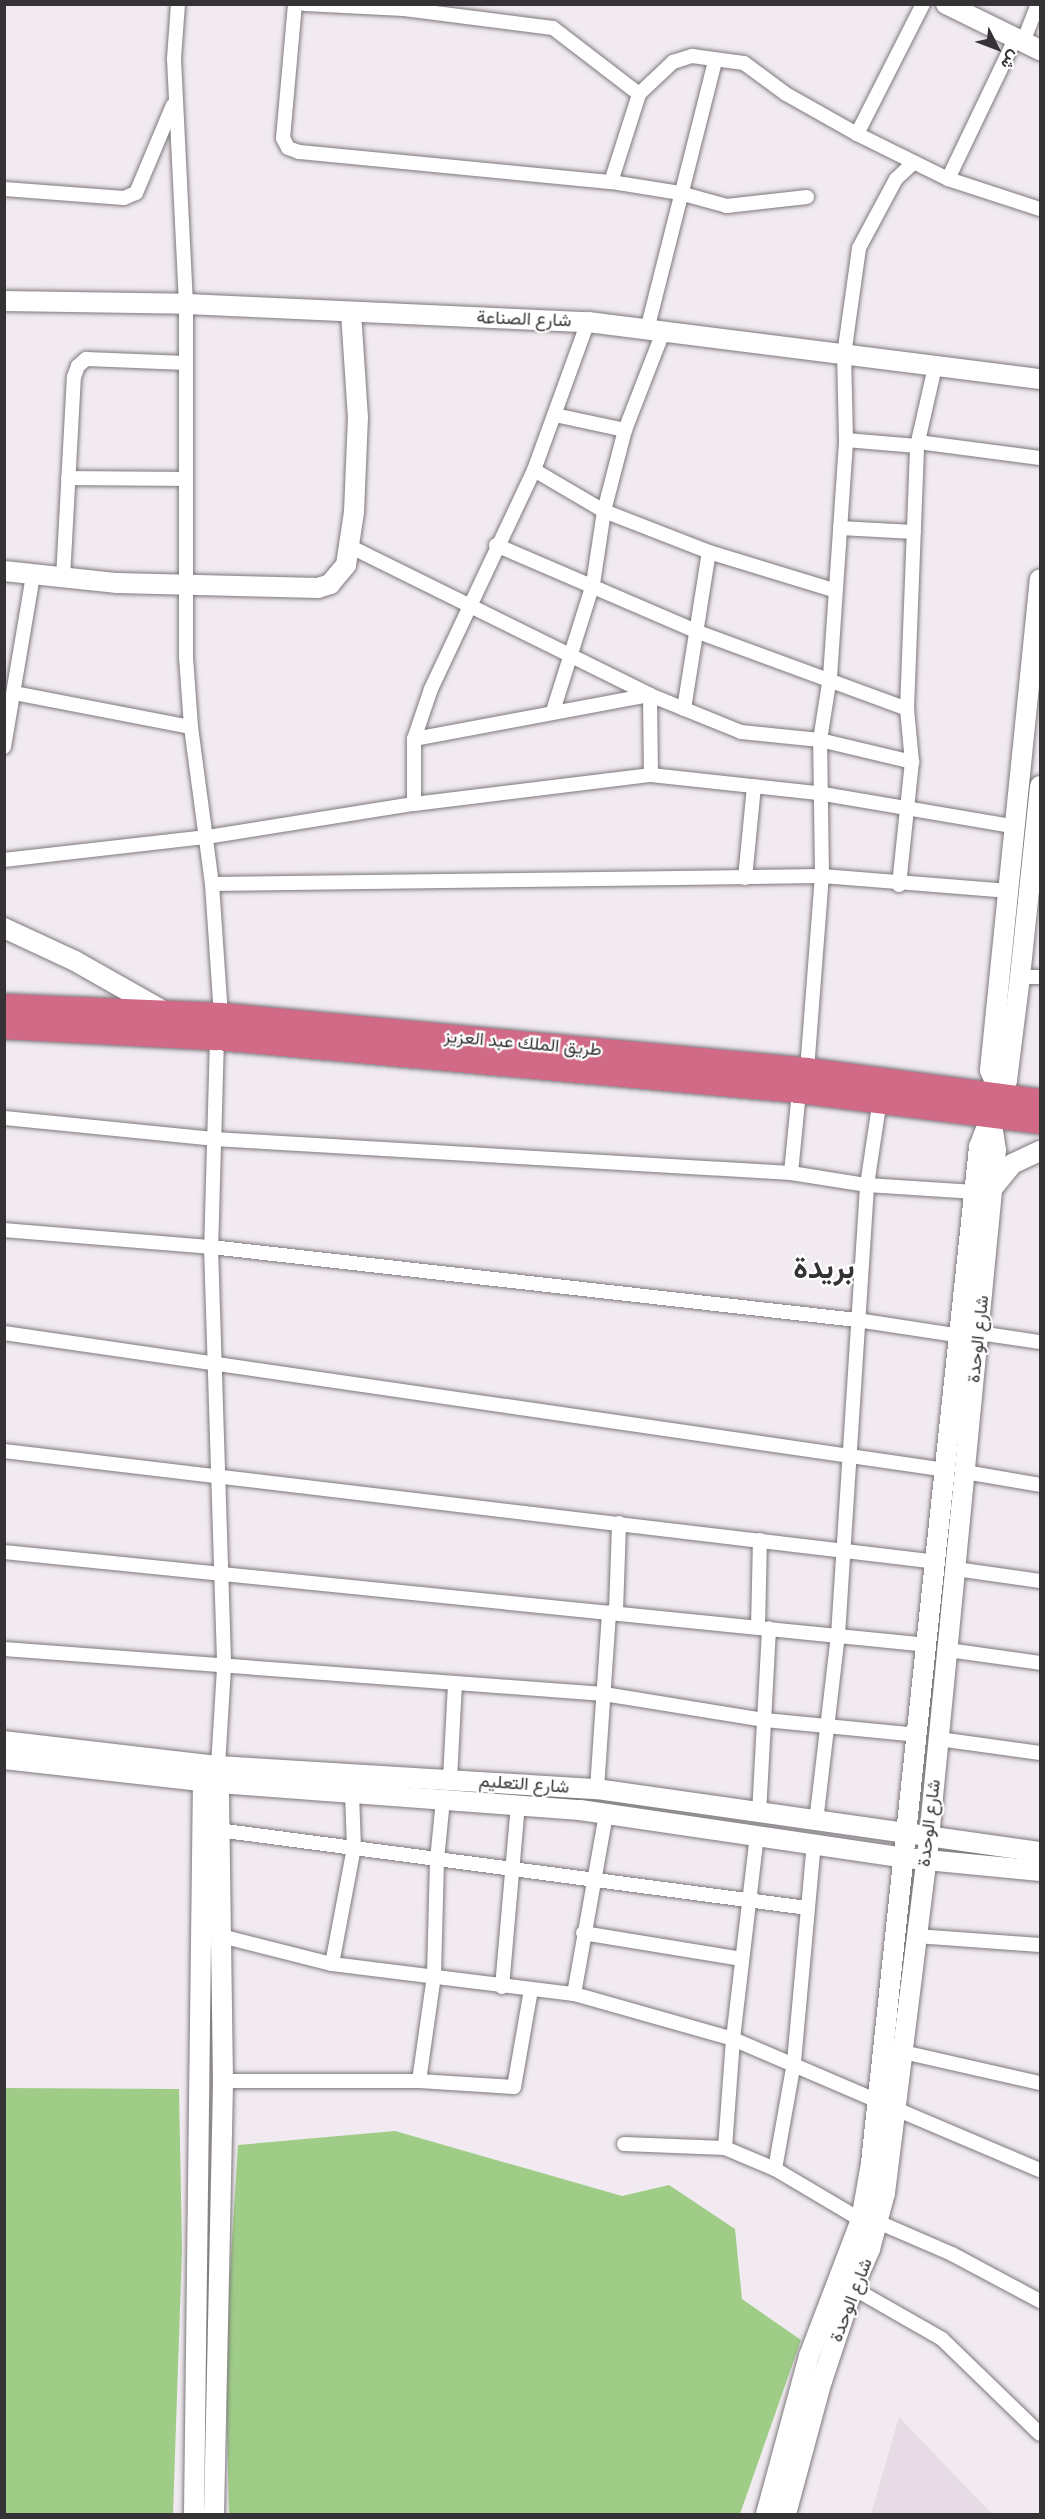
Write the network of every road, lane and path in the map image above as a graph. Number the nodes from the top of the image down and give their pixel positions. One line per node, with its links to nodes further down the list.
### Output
1 (178, 4): 11 (street)
2 (295, 4): 15 (street)
3 (305, 4): 7 (street)
4 (923, 4): 12 (street)
5 (1038, 4): 8 (street)
6 (952, 6): 8 (street)
7 (405, 7): 10 (street)
8 (1026, 44): 14 (street)
9 (715, 62): 10 (street); 12 (street); 17 (street)
10 (639, 94): 15 (street)
11 (175, 100): 16 (street); 21 (street)
12 (857, 134): 13 (street)
13 (912, 164): 14 (street); 25 (street)
14 (948, 179): 19 (street)
15 (611, 182): 17 (street)
16 (4, 189)
17 (680, 193): 18 (street); 24 (street)
18 (807, 197)
19 (1041, 209)
20 (4, 301): 21 (street, شارع الصناعة)
21 (186, 304): 22 (street, شارع الصناعة); 26 (street)
22 (351, 312): 23 (street, شارع الصناعة); 41 (street)
23 (588, 322): 24 (street, شارع الصناعة); 29 (street)
24 (655, 331): 25 (street, شارع الصناعة); 30 (street)
25 (844, 355): 27 (street, شارع الصناعة); 31 (street)
26 (186, 363): 35 (street); 36 (street)
27 (935, 367): 28 (street, شارع الصناعة); 32 (street)
28 (1041, 379)
29 (555, 415): 30 (street); 34 (street)
30 (625, 430): 37 (street)
31 (846, 440): 32 (street); 38 (street)
32 (918, 444): 33 (street); 39 (street)
33 (1041, 458)
34 (534, 470): 37 (street); 40 (street)
35 (68, 478): 36 (street); 45 (street)
36 (186, 479): 47 (street)
37 (604, 511): 42 (street); 48 (street)
38 (840, 528): 39 (street); 49 (street)
39 (914, 532): 57 (street)
40 (496, 545): 48 (street); 50 (street)
41 (349, 546): 47 (street); 50 (street)
42 (709, 552): 49 (street); 51 (street)
43 (4, 570): 44 (street)
44 (33, 575): 45 (street); 54 (street)
45 (63, 578): 47 (street)
46 (1041, 580): 71 (street)
47 (187, 584): 59 (street)
48 (592, 584): 51 (street); 52 (street)
49 (833, 590): 53 (street)
50 (472, 604): 52 (street); 60 (street)
51 (699, 632): 53 (street); 56 (street)
52 (572, 656): 55 (street); 58 (street)
53 (830, 677): 57 (street); 61 (street)
54 (14, 693): 59 (street); 62 (street)
55 (650, 695): 56 (street); 58 (street); 64 (street)
56 (684, 709): 61 (street)
57 (907, 709): 63 (street)
58 (553, 711): 60 (street)
59 (191, 727): 72 (street)
60 (414, 739): 68 (street)
61 (820, 740): 63 (street); 67 (street)
62 (4, 747)
63 (912, 762): 69 (street)
64 (651, 775): 65 (street); 68 (street)
65 (754, 786): 67 (street); 75 (street)
66 (1041, 786): 70 (street, شارع الوحدة)
67 (818, 793): 69 (street); 74 (street)
68 (414, 804): 72 (street)
69 (908, 806): 71 (street); 77 (street)
70 (1039, 823): 78 (street, شارع الوحدة)
71 (1017, 826): 79 (street)
72 (207, 837): 73 (street); 76 (street)
73 (4, 860)
74 (822, 876): 75 (street); 77 (street); 87 (street)
75 (745, 878): 76 (street)
76 (212, 884): 85 (street)
77 (899, 885): 79 (street)
78 (1035, 888): 81 (street, شارع الوحدة)
79 (1009, 891): 90 (street)
80 (4, 928): 84 (street)
81 (1020, 977): 82 (street); 90 (street, شارع الوحدة)
82 (1041, 977)
83 (4, 1006): 84 (highway, طريق الملك عبد العزيز)
84 (165, 1012): 85 (highway, طريق الملك عبد العزيز)
85 (219, 1026): 86 (highway, طريق الملك عبد العزيز); 87 (highway, طريق الملك عبد العزيز); 93 (street)
86 (4, 1027)
87 (803, 1081): 88 (highway, طريق الملك عبد العزيز); 90 (highway, طريق الملك عبد العزيز); 95 (street)
88 (880, 1099): 90 (highway, طريق الملك عبد العزيز); 96 (street)
89 (1041, 1101): 90 (highway, طريق الملك عبد العزيز)
90 (996, 1106): 92 (highway, طريق الملك عبد العزيز); 97 (street, شارع الوحدة)
91 (4, 1118): 93 (street)
92 (1041, 1122)
93 (214, 1139): 95 (street); 99 (street)
94 (1041, 1151): 97 (street)
95 (792, 1173): 96 (street)
96 (867, 1185): 97 (street); 100 (street)
97 (984, 1190): 102 (street, شارع الوحدة)
98 (4, 1230): 99 (street)
99 (211, 1247): 100 (street); 104 (street)
100 (857, 1320): 102 (street); 106 (street)
101 (4, 1333): 104 (street)
102 (970, 1334): 103 (street); 107 (street, شارع الوحدة)
103 (1041, 1342)
104 (215, 1362): 106 (street); 108 (street)
105 (4, 1451): 108 (street)
106 (852, 1456): 107 (street); 112 (street)
107 (956, 1471): 109 (street); 114 (street); 115 (street, شارع الوحدة)
108 (221, 1474): 110 (street); 116 (street)
109 (1041, 1485)
110 (619, 1523): 111 (street); 118 (street)
111 (760, 1540): 112 (street); 119 (street)
112 (842, 1550): 114 (street); 120 (street)
113 (4, 1552): 116 (street)
114 (937, 1562): 121 (street)
115 (956, 1569): 117 (street); 123 (street, شارع الوحدة)
116 (222, 1572): 118 (street); 125 (street)
117 (1041, 1581)
118 (612, 1611): 119 (street); 127 (street)
119 (764, 1628): 120 (street); 128 (street)
120 (838, 1635): 121 (street); 129 (street)
121 (928, 1644): 130 (street)
122 (4, 1649): 125 (street)
123 (948, 1650): 124 (street); 131 (street, شارع الوحدة)
124 (1041, 1663)
125 (224, 1668): 126 (street); 135 (street)
126 (455, 1684): 127 (street); 136 (street)
127 (604, 1694): 128 (street); 137 (street)
128 (765, 1720): 129 (street); 142 (street)
129 (826, 1726): 130 (street); 143 (street)
130 (918, 1735): 145 (street)
131 (939, 1739): 133 (street); 147 (street, شارع الوحدة)
132 (4, 1741): 135 (street, شارع التعليم)
133 (1041, 1753)
134 (4, 1759): 135 (street, شارع التعليم)
135 (213, 1777): 136 (street, شارع التعليم); 138 (street, شارع التعليم); 144 (street); 184 (street)
136 (450, 1779): 137 (street, شارع التعليم)
137 (597, 1789): 142 (street, شارع التعليم)
138 (352, 1793): 139 (street, شارع التعليم); 149 (street)
139 (443, 1800): 140 (street, شارع التعليم); 152 (street)
140 (518, 1805): 141 (street, شارع التعليم); 153 (street)
141 (606, 1814): 146 (street, شارع التعليم); 155 (street)
142 (759, 1814): 143 (street, شارع التعليم)
143 (816, 1821): 145 (street, شارع التعليم)
144 (218, 1830): 149 (street); 159 (street)
145 (907, 1834): 147 (street, شارع التعليم); 151 (street)
146 (757, 1836): 148 (street, شارع التعليم); 156 (street)
147 (929, 1838): 150 (street, شارع التعليم); 151 (street, شارع الوحدة)
148 (814, 1844): 151 (street, شارع التعليم); 157 (street)
149 (354, 1848): 152 (street); 163 (street)
150 (1041, 1852)
151 (915, 1859): 154 (street, شارع التعليم); 160 (street, شارع الوحدة); 174 (street)
152 (437, 1860): 153 (street); 164 (street)
153 (510, 1868): 155 (street); 165 (street)
154 (1041, 1871)
155 (593, 1878): 156 (street); 158 (street)
156 (748, 1901): 157 (street); 162 (street)
157 (807, 1908): 170 (street)
158 (583, 1933): 162 (street); 167 (street)
159 (221, 1936): 163 (street); 171 (street)
160 (916, 1936): 161 (street); 169 (street, شارع الوحدة)
161 (1041, 1945)
162 (742, 1959): 168 (street)
163 (332, 1964): 164 (street)
164 (434, 1975): 165 (street); 172 (street)
165 (502, 1987): 166 (street)
166 (531, 1990): 167 (street); 172 (street)
167 (574, 1994): 168 (street)
168 (733, 2039): 170 (street); 177 (street)
169 (903, 2052): 173 (street); 175 (street, شارع الوحدة)
170 (794, 2062): 174 (street); 178 (street)
171 (223, 2081): 172 (street); 185 (street)
172 (419, 2081)
173 (1041, 2084)
174 (878, 2101): 180 (street)
175 (896, 2109): 179 (street); 180 (street, شارع الوحدة)
176 (624, 2144): 177 (street)
177 (725, 2148): 178 (street)
178 (775, 2169): 180 (street)
179 (1041, 2170)
180 (870, 2221): 181 (street, شارع الوحدة); 182 (street); 186 (street)
181 (853, 2288): 183 (street); 187 (street, شارع الوحدة)
182 (1041, 2301)
183 (1041, 2434)
184 (194, 2514)
185 (214, 2514)
186 (766, 2514)
187 (786, 2514)

